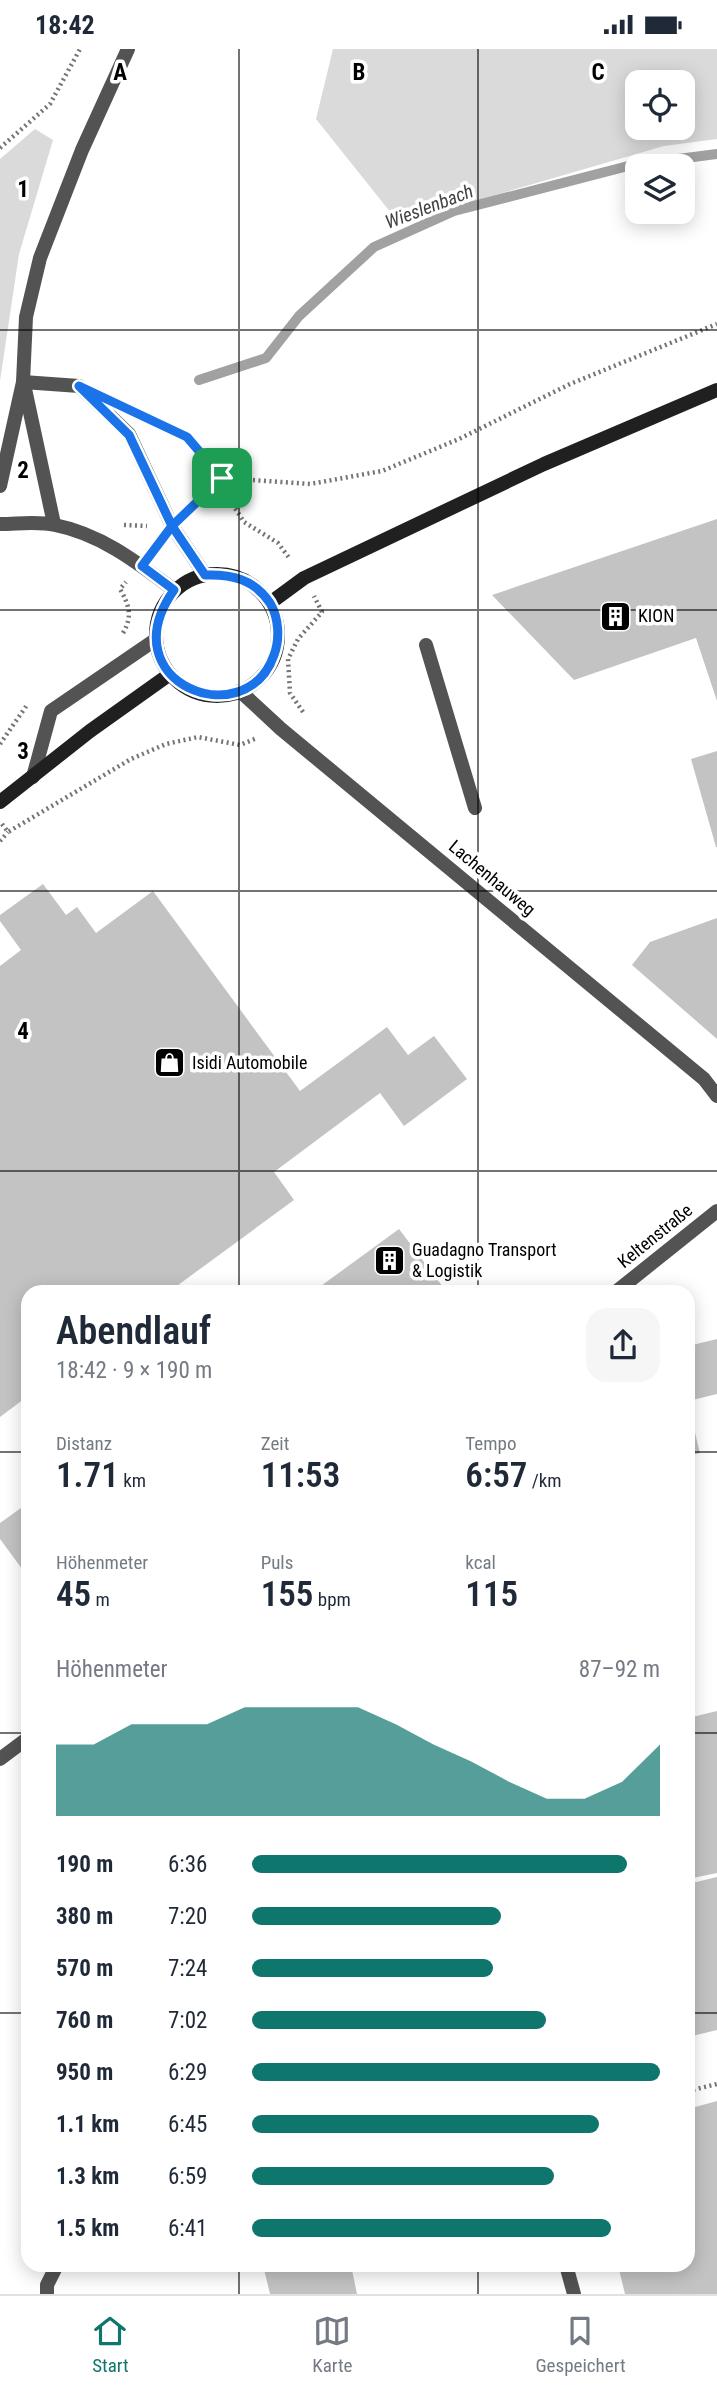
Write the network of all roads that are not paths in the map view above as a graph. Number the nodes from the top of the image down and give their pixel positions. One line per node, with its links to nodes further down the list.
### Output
1 (128, 49): 2 (street)
2 (23, 383): 4 (street); 6 (street); 7 (street)
3 (717, 390): 9 (main road)
4 (0, 486)
5 (0, 524): 6 (street)
6 (54, 524): 8 (street)
7 (205, 575): 8 (main road); 9 (main road)
8 (174, 590): 10 (main road)
9 (270, 604): 13 (main road)
10 (155, 640): 12 (main road); 14 (street)
11 (426, 645): 16 (street)
12 (170, 674): 13 (main road); 14 (main road)
13 (240, 691): 17 (street, Lachenhauweg)
14 (33, 777): 15 (main road)
15 (0, 803)
16 (475, 809)
17 (717, 1096)
18 (717, 1211): 19 (street, Keltenstraße)
19 (624, 1285)
20 (21, 1743): 21 (street)
21 (0, 1759)
22 (54, 2272): 24 (street)
23 (568, 2272): 25 (street)
24 (47, 2294)
25 (574, 2294)

